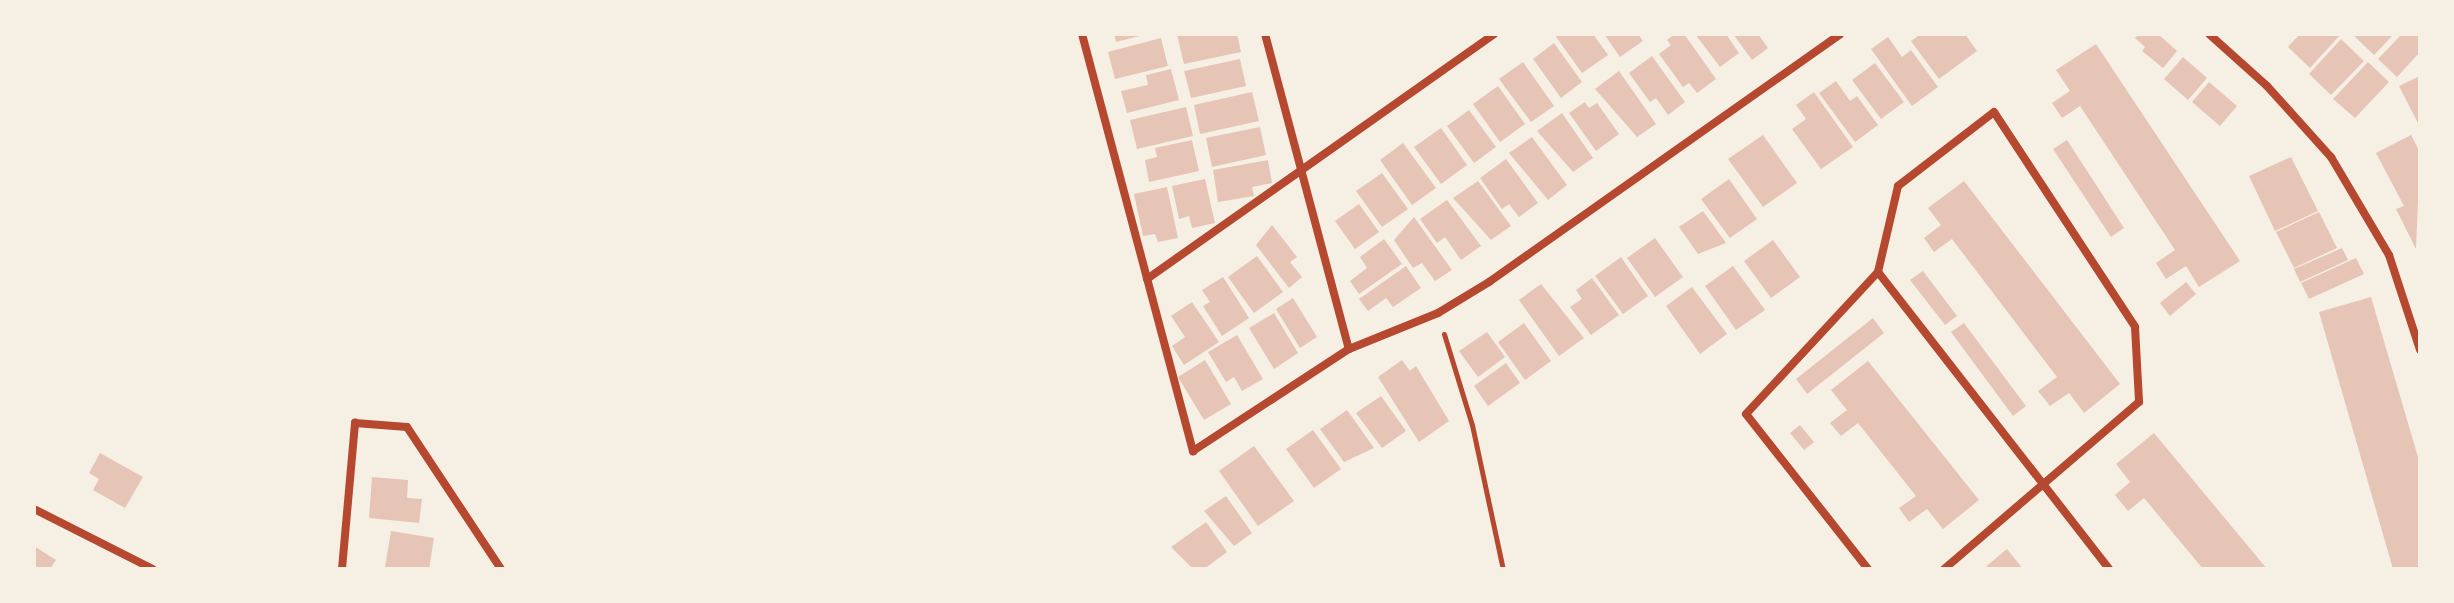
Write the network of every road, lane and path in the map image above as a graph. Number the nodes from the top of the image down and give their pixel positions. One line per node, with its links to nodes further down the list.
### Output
1 (1082, 34): 8 (street)
2 (1265, 34): 6 (street)
3 (1494, 34): 6 (street)
4 (1840, 34): 9 (street)
5 (2209, 34): 11 (street)
6 (1302, 169): 8 (street); 10 (street)
7 (1878, 272): 12 (street); 12 (street); 18 (street)
8 (1147, 279): 10 (street)
9 (1438, 313): 10 (street); 17 (path)
10 (1349, 349)
11 (2420, 350)
12 (2043, 484): 19 (street); 20 (street)
13 (34, 509): 14 (street)
14 (153, 569)
15 (342, 569): 16 (street)
16 (501, 569)
17 (1503, 569)
18 (1868, 569)
19 (1944, 569)
20 (2109, 569)

